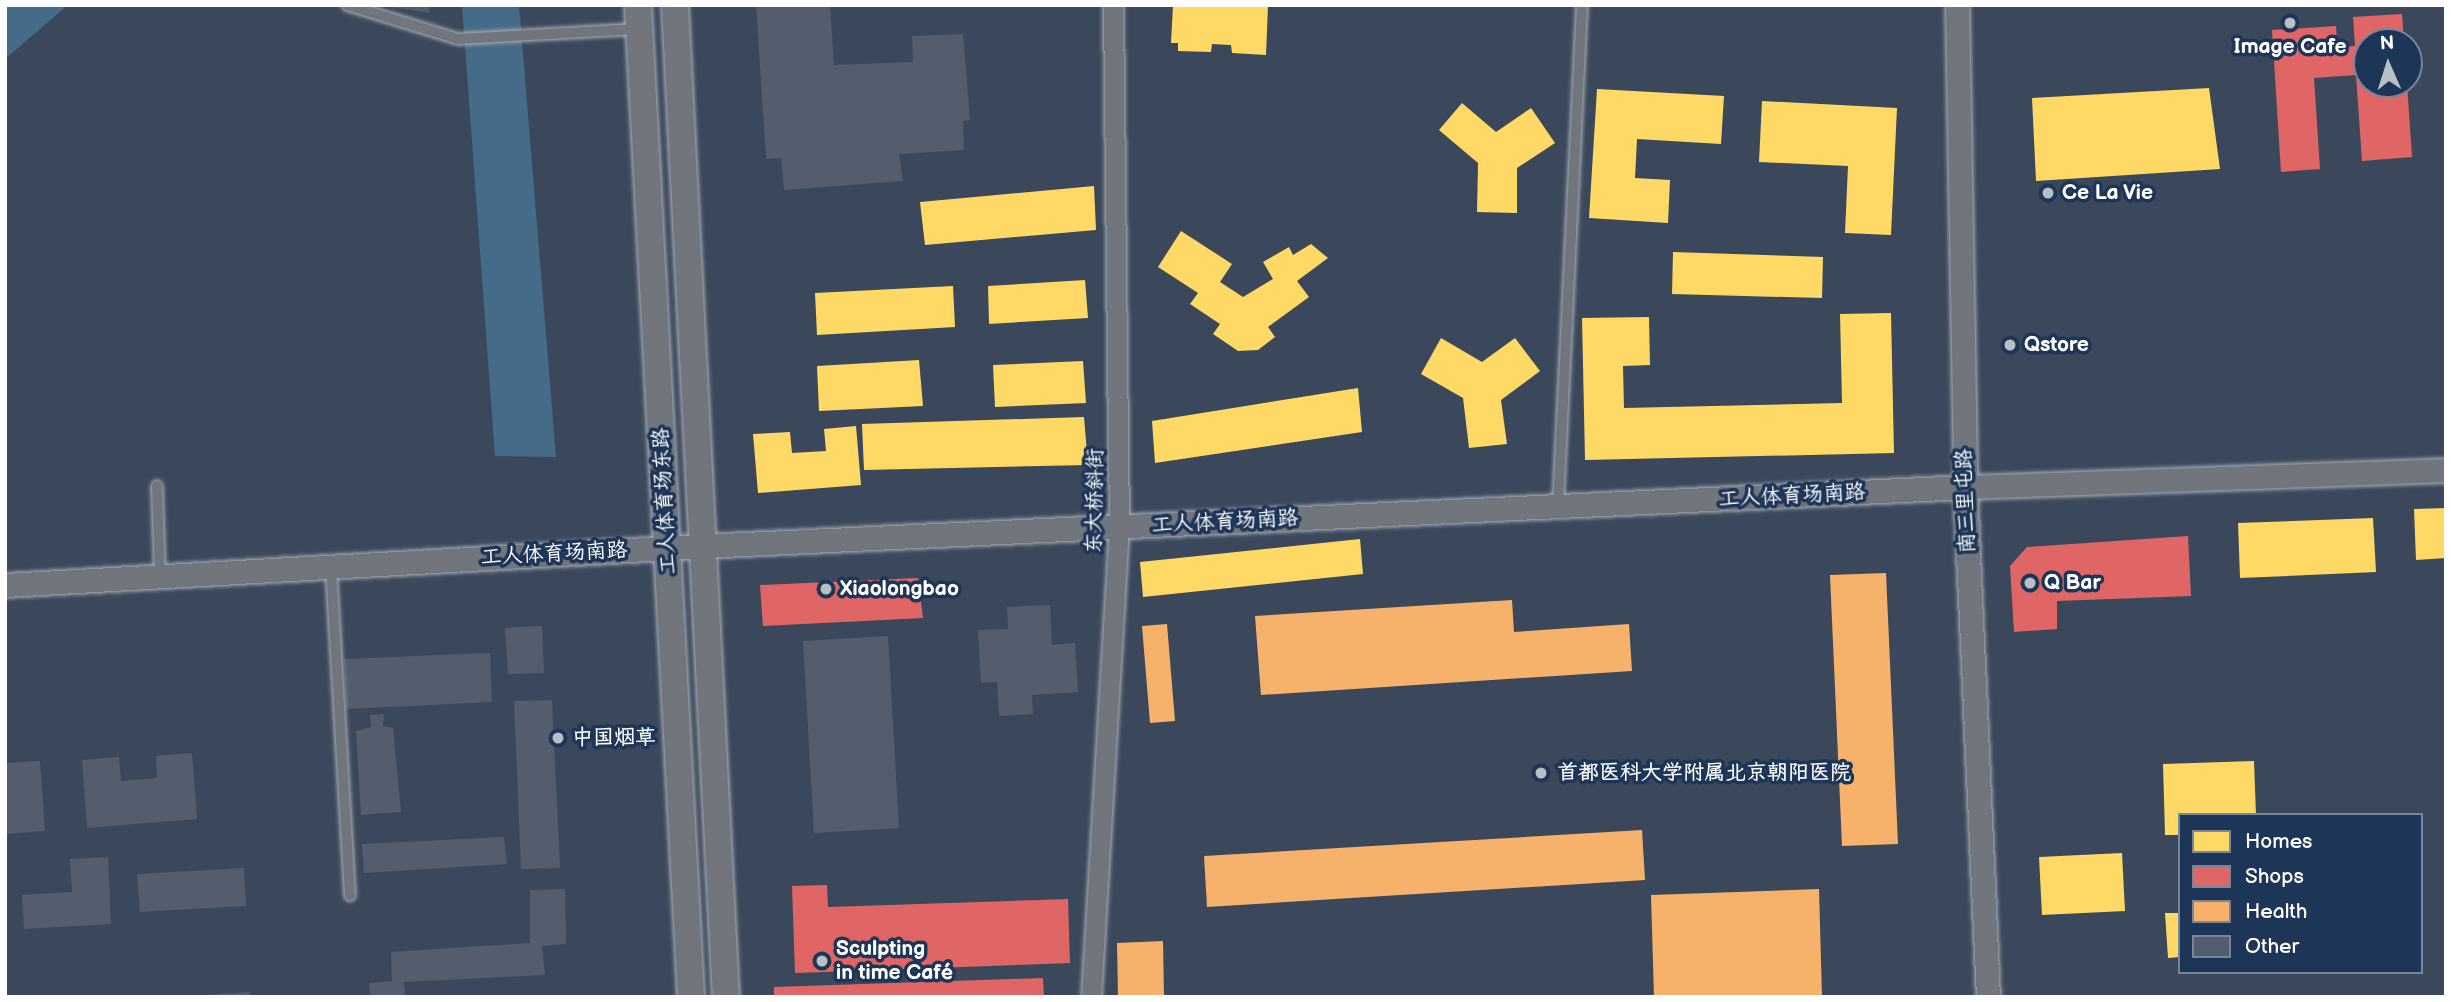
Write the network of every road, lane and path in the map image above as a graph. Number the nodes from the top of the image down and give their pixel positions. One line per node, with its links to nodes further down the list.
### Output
1 (347, 5): 6 (lane)
2 (675, 5): 12 (main road, 工人体育场东路)
3 (1112, 5): 11 (street, 东大桥斜街)
4 (1582, 5): 10 (lane)
5 (1957, 5): 9 (street, 南三里屯路)
6 (638, 17): 13 (main road, 工人体育场东路)
7 (2446, 470): 9 (street, 工人体育场南路)
8 (157, 486): 15 (lane)
9 (1965, 487): 10 (street, 工人体育场南路); 21 (street, 南三里屯路)
10 (1558, 506): 11 (street, 工人体育场南路)
11 (1119, 527): 12 (street, 工人体育场南路); 20 (street, 东大桥斜街)
12 (701, 546): 13 (street, 工人体育场南路); 19 (main road, 工人体育场东路)
13 (668, 548): 14 (street, 工人体育场南路); 18 (main road, 工人体育场东路)
14 (331, 567): 15 (street, 工人体育场南路); 17 (lane)
15 (160, 576): 16 (street, 工人体育场南路)
16 (5, 585)
17 (350, 895)
18 (691, 997)
19 (726, 997)
20 (1091, 997)
21 (1988, 997)

